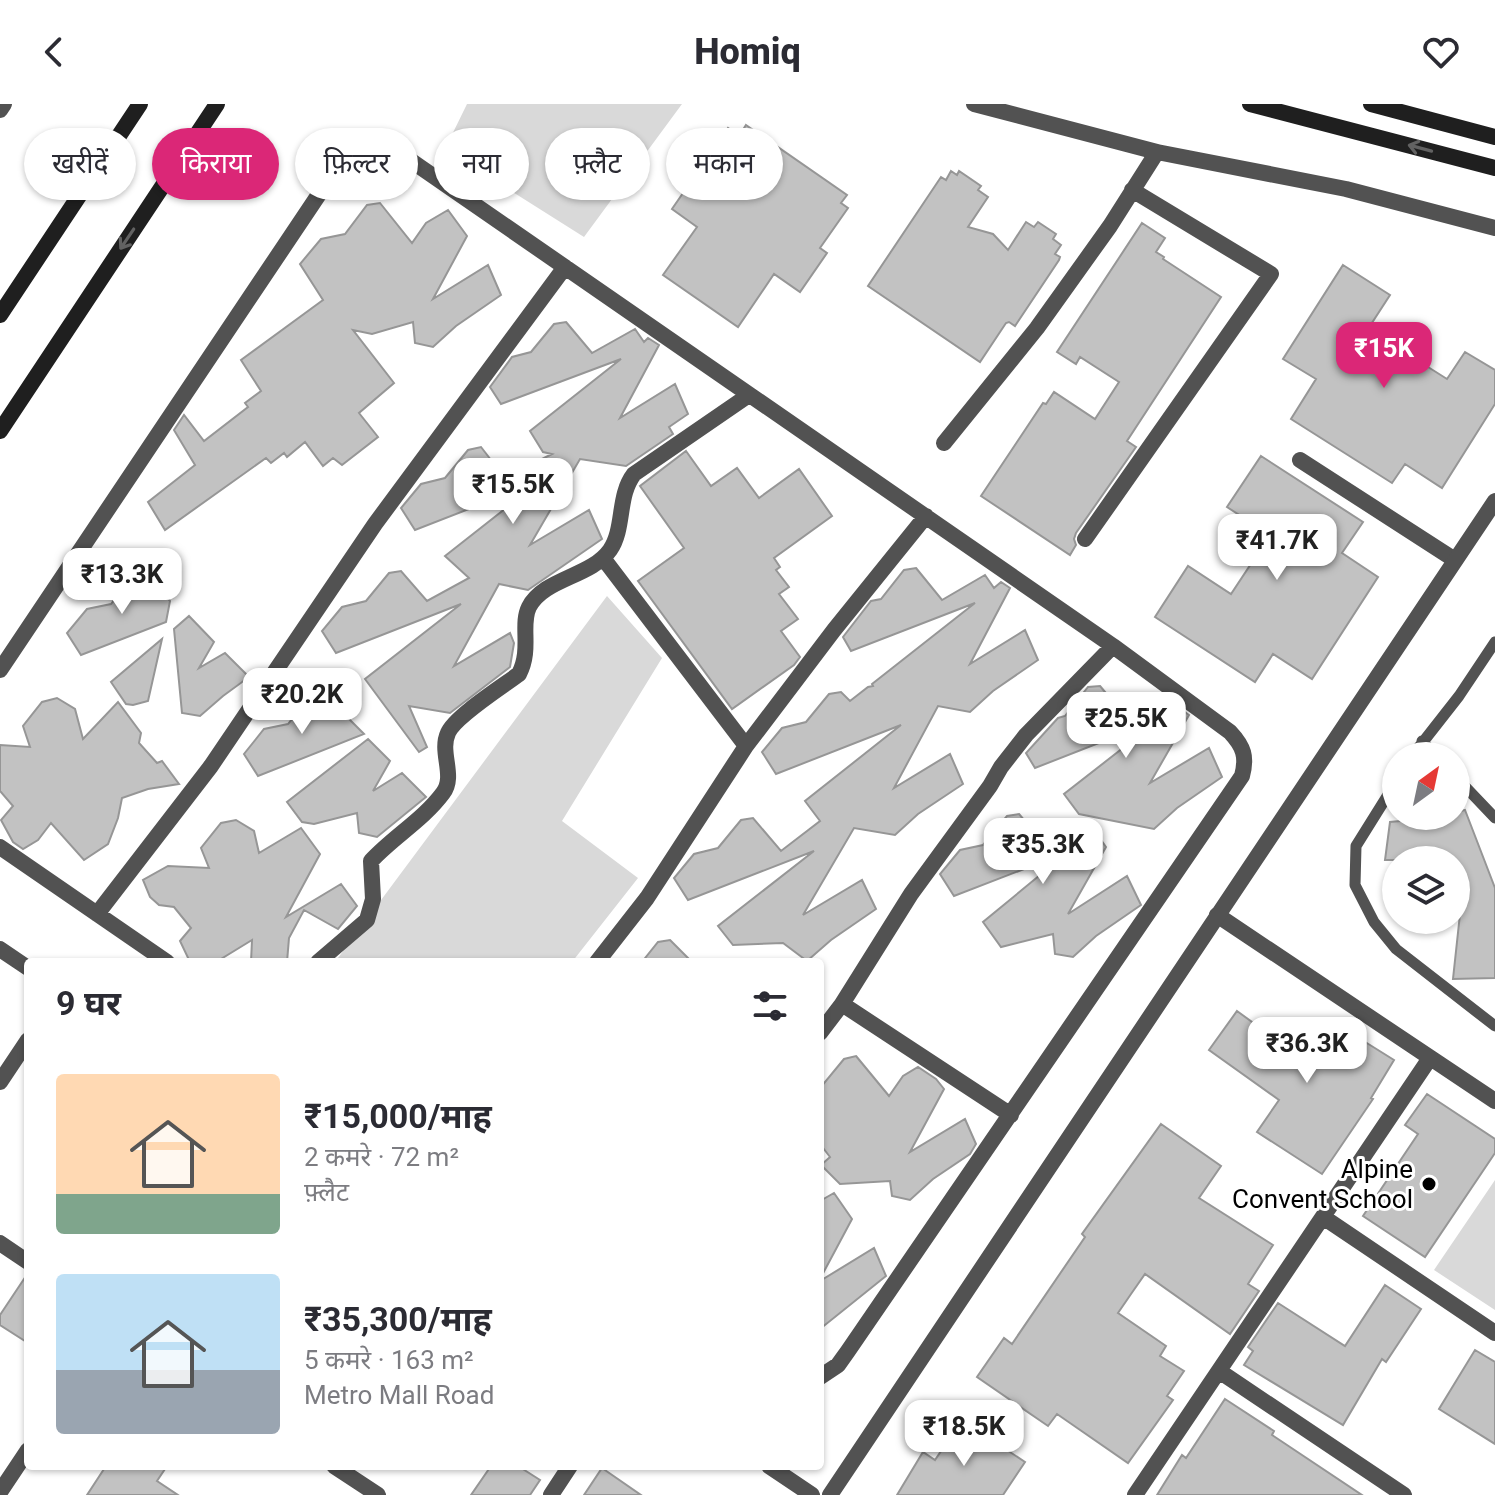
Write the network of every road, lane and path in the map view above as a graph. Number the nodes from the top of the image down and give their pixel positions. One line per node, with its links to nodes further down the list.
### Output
1 (4, 104): 7 (street)
2 (140, 104): 14 (main road)
3 (217, 104): 16 (main road, one-way to 16)
4 (974, 104): 9 (street)
5 (1250, 104): 10 (main road, one-way to 5)
6 (1371, 104): 8 (main road)
7 (0, 110)
8 (1495, 137)
9 (1157, 152): 11 (street); 12 (street)
10 (1495, 168)
11 (1132, 190): 17 (street); 21 (street)
12 (1495, 228)
13 (565, 267): 15 (street); 26 (street); 33 (street)
14 (0, 315)
15 (749, 395): 20 (street); 22 (street)
16 (0, 431)
17 (944, 443)
18 (1300, 460): 23 (street)
19 (1495, 501): 23 (street)
20 (926, 516): 25 (street); 28 (street)
21 (1085, 539)
22 (603, 558): 28 (street); 37 (street)
23 (1455, 560): 34 (street)
24 (1495, 642): 27 (lane)
25 (1113, 646): 40 (street); 47 (street)
26 (0, 670)
27 (1422, 741)
28 (746, 746): 38 (street)
29 (1470, 792): 31 (lane)
30 (1382, 804): 41 (lane)
31 (1495, 818)
32 (0, 847): 33 (street)
33 (97, 914): 36 (street)
34 (1217, 915): 44 (street); 62 (street)
35 (0, 949): 39 (street)
36 (161, 958)
37 (323, 958)
38 (600, 958)
39 (24, 965)
40 (842, 1004): 42 (street); 47 (street)
41 (1491, 1020)
42 (824, 1028)
43 (24, 1046): 45 (street)
44 (1430, 1058): 46 (street); 48 (street)
45 (0, 1082)
46 (1495, 1101)
47 (1011, 1115): 53 (street)
48 (1323, 1217): 51 (street); 52 (street)
49 (0, 1243): 50 (street)
50 (24, 1259)
51 (1495, 1333)
52 (1219, 1371): 63 (street); 64 (street)
53 (824, 1374)
54 (24, 1456): 58 (street)
55 (340, 1470): 59 (street)
56 (567, 1470): 60 (street)
57 (775, 1470): 61 (street)
58 (0, 1492)
59 (378, 1495)
60 (551, 1495)
61 (812, 1495)
62 (830, 1495)
63 (1135, 1495)
64 (1404, 1495)

